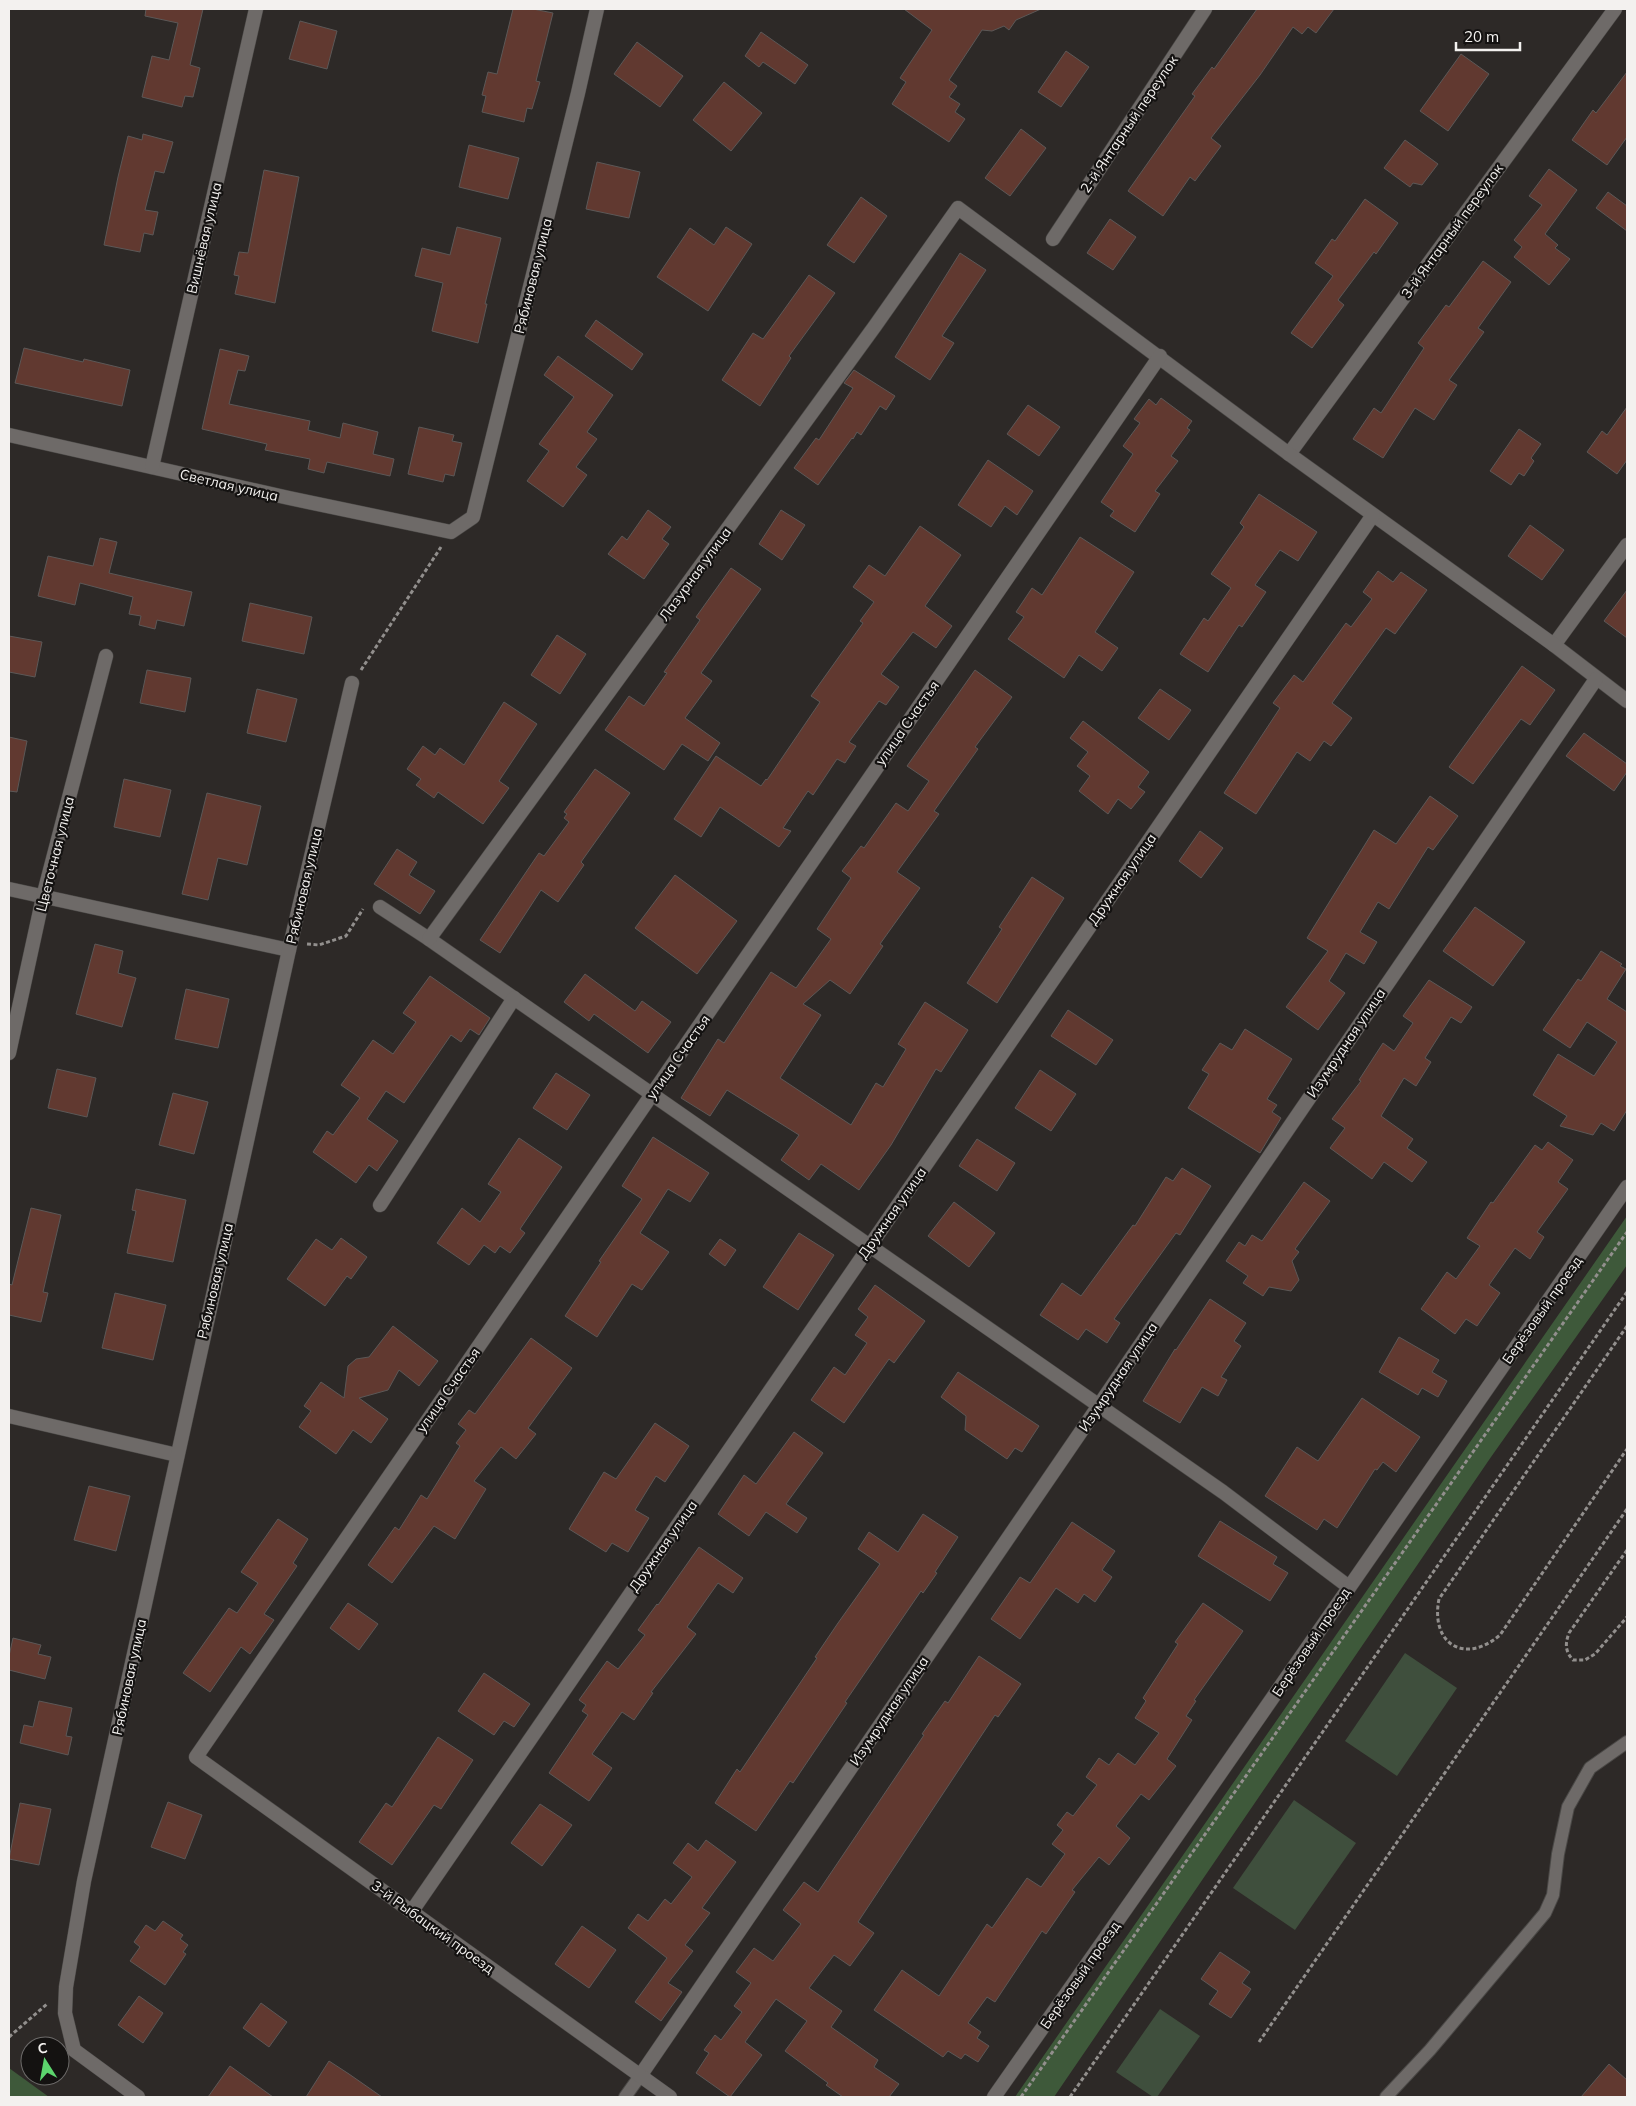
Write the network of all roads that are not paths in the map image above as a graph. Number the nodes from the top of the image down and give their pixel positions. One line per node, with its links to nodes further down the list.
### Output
1 (256, 9): 9 (street, Вишнёвая улица)
2 (597, 9): 11 (street, Рябиновая улица)
3 (1205, 9): 5 (street, 2-й Янтарный переулок)
4 (1615, 9): 8 (street, 3-й Янтарный переулок)
5 (1053, 239)
6 (1160, 356): 8 (street); 21 (street, Лазурная улица); 25 (street, улица Счастья)
7 (9, 435): 9 (street, Светлая улица)
8 (1289, 454): 10 (street)
9 (152, 467): 11 (street, Светлая улица)
10 (1373, 514): 13 (street); 28 (street, Дружная улица)
11 (450, 532)
12 (1627, 545): 13 (street)
13 (1554, 645): 15 (street)
14 (106, 656): 19 (street, Цветочная улица)
15 (1596, 679): 17 (street); 29 (street, Изумрудная улица)
16 (352, 683): 22 (street, Рябиновая улица)
17 (1627, 701)
18 (9, 889): 19 (street)
19 (43, 897): 22 (street); 24 (street, Цветочная улица)
20 (374, 904): 21 (street)
21 (429, 939): 23 (street)
22 (290, 946): 31 (street, Рябиновая улица)
23 (514, 998): 25 (street); 27 (street)
24 (9, 1053)
25 (652, 1094): 28 (street); 34 (street, улица Счастья)
26 (1627, 1187): 32 (street, Берёзовый проезд)
27 (380, 1205)
28 (870, 1246): 29 (street); 35 (street, Дружная улица)
29 (1098, 1406): 32 (street); 36 (street, Изумрудная улица)
30 (9, 1416): 31 (street)
31 (177, 1455): 37 (street, Рябиновая улица)
32 (1349, 1587): 40 (street, Берёзовый проезд)
33 (1627, 1742): 41 (lane)
34 (196, 1757): 35 (street, 3-й Рыбацкий проезд)
35 (412, 1911): 36 (street, 3-й Рыбацкий проезд)
36 (640, 2076): 38 (lane); 39 (street, 3-й Рыбацкий проезд)
37 (138, 2097)
38 (625, 2097)
39 (670, 2097)
40 (994, 2097)
41 (1386, 2097)

